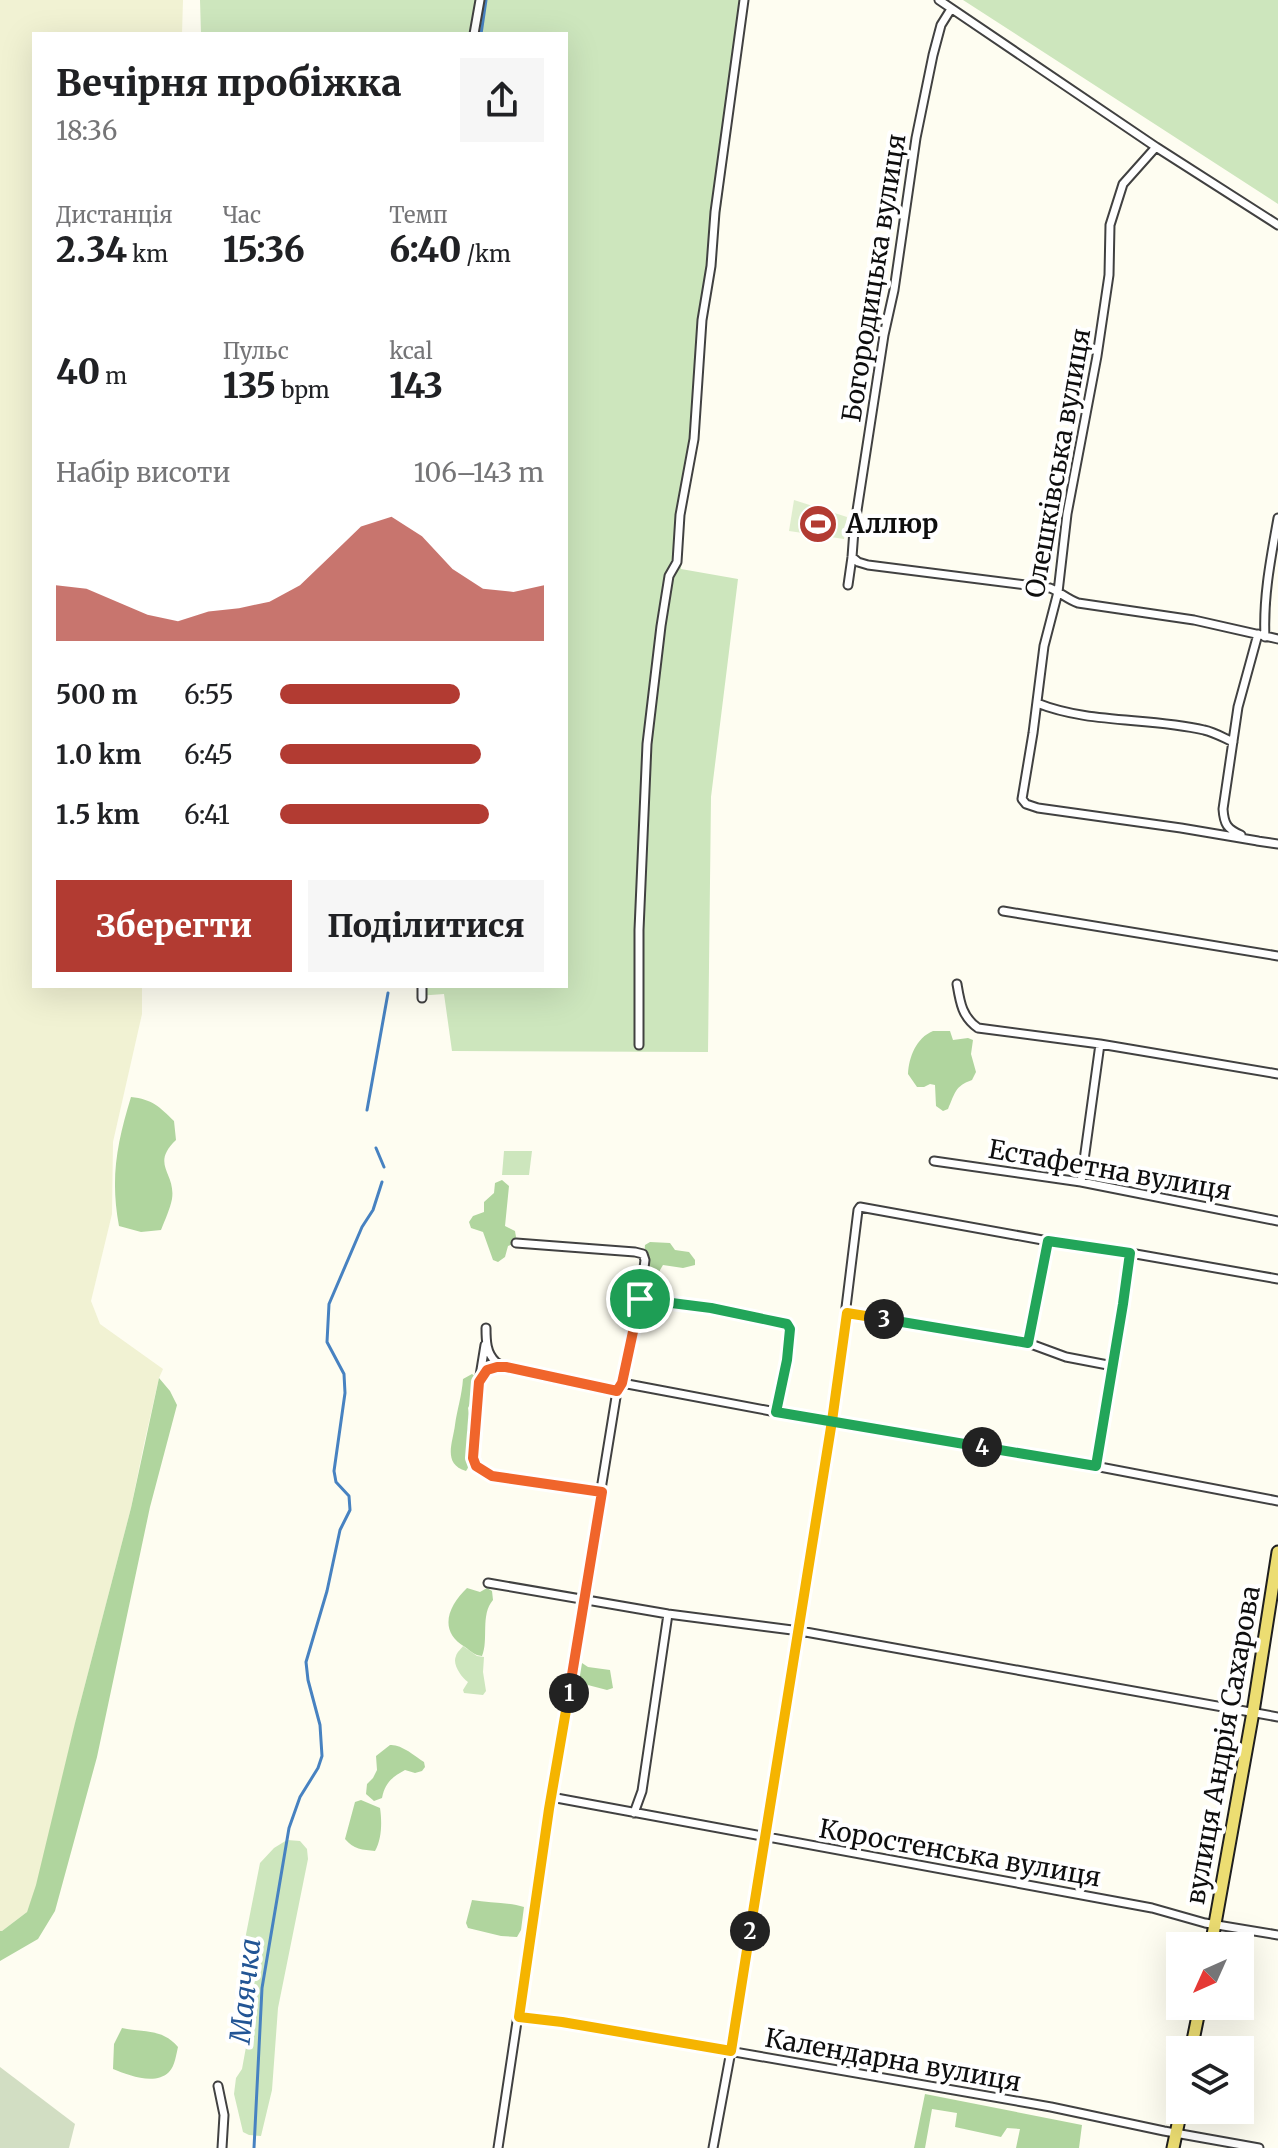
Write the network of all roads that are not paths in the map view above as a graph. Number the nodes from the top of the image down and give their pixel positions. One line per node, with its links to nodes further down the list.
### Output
1 (480, 0): 5 (street)
2 (744, 0): 24 (street)
3 (939, 0): 4 (street)
4 (951, 9): 6 (street); 9 (street, Богородицька вулиця)
5 (474, 32)
6 (1156, 147): 7 (street); 11 (street, Олешківська вулиця)
7 (1278, 225)
8 (1278, 518): 12 (street)
9 (852, 557): 10 (street, Богородицька вулиця); 11 (street)
10 (848, 585)
11 (1058, 592): 12 (street); 14 (street, Олешківська вулиця)
12 (1262, 636): 13 (street); 15 (street)
13 (1278, 639)
14 (1037, 703): 15 (street); 16 (street, Олешківська вулиця)
15 (1233, 742): 16 (street)
16 (1258, 841): 17 (street)
17 (1278, 844)
18 (1003, 911): 19 (street)
19 (1278, 956)
20 (957, 984): 23 (street)
21 (422, 988): 22 (street)
22 (422, 998)
23 (1100, 1044): 25 (street); 27 (street)
24 (639, 1045)
25 (1278, 1074)
26 (934, 1161): 27 (street, Естафетна вулиця)
27 (1081, 1182): 28 (street, Естафетна вулиця)
28 (1278, 1221)
29 (1048, 1241): 31 (street); 34 (street); 36 (street)
30 (516, 1243): 33 (street)
31 (1130, 1253): 32 (street); 38 (street)
32 (1278, 1279)
33 (640, 1299): 41 (street); 43 (street)
34 (847, 1313): 36 (street); 44 (street)
35 (486, 1328): 37 (street)
36 (1028, 1343): 38 (street)
37 (485, 1345): 39 (street); 40 (street)
38 (1113, 1366): 45 (street)
39 (506, 1367): 40 (street); 42 (street)
40 (479, 1382): 46 (street)
41 (622, 1383): 42 (street); 43 (street)
42 (617, 1391): 46 (street)
43 (776, 1412): 44 (street)
44 (832, 1421): 45 (street); 52 (street)
45 (1096, 1466): 47 (street)
46 (602, 1492): 50 (street)
47 (1278, 1501)
48 (1278, 1552): 53 (main road, вулиця Андрія Сахарова)
49 (488, 1583): 50 (street)
50 (584, 1599): 51 (street); 55 (street)
51 (668, 1614): 52 (street); 56 (street)
52 (800, 1631): 53 (street); 57 (street)
53 (1253, 1712): 54 (street); 58 (main road, вулиця Андрія Сахарова)
54 (1278, 1717)
55 (551, 1797): 56 (street, Коростенська вулиця); 61 (street)
56 (634, 1813): 57 (street, Коростенська вулиця)
57 (765, 1838): 58 (street, Коростенська вулиця); 62 (street)
58 (1215, 1924): 59 (main road, вулиця Андрія Сахарова); 60 (street, Коростенська вулиця)
59 (1214, 1932)
60 (1278, 1935)
61 (519, 2017): 62 (street, Календарна вулиця); 67 (street)
62 (731, 2051): 65 (street, Календарна вулиця); 68 (street)
63 (218, 2086): 66 (street)
64 (1178, 2124): 65 (main road)
65 (1176, 2133): 69 (main road); 70 (street, Календарна вулиця)
66 (222, 2148)
67 (498, 2148)
68 (713, 2148)
69 (1173, 2148)
70 (1259, 2148)

